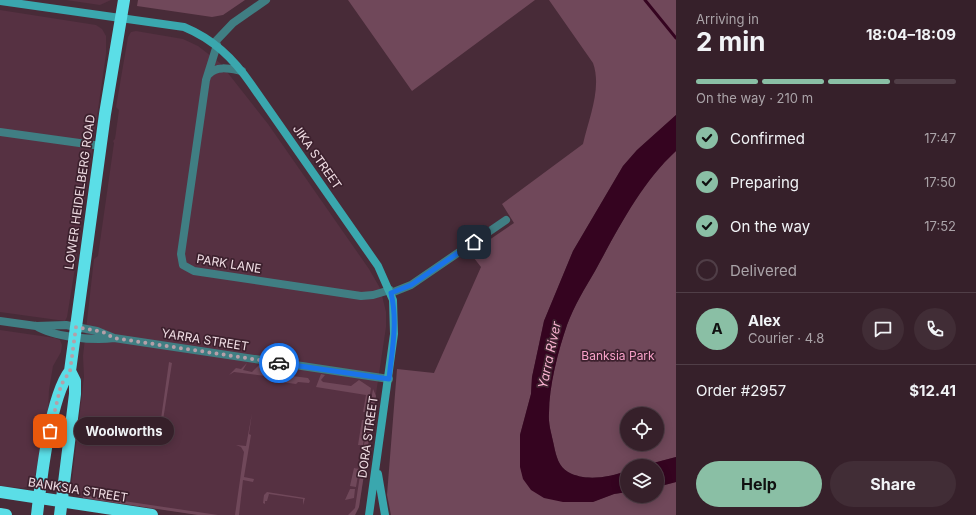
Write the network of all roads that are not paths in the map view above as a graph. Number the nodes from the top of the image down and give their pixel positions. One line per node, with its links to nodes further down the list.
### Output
1 (0, 0): 4 (main road, JIKA STREET)
2 (124, 0): 4 (highway, LOWER HEIDELBERG ROAD)
3 (266, 0): 5 (street)
4 (121, 18): 5 (main road, JIKA STREET); 9 (highway, LOWER HEIDELBERG ROAD)
5 (216, 44): 6 (main road, JIKA STREET); 7 (street, PARK LANE)
6 (242, 71): 7 (street); 11 (main road, JIKA STREET)
7 (207, 77): 11 (street, PARK LANE)
8 (0, 132): 9 (street)
9 (101, 146): 13 (highway, LOWER HEIDELBERG ROAD)
10 (506, 220): 11 (street)
11 (390, 291): 15 (main road, DORA STREET)
12 (0, 321): 13 (street, YARRA STREET)
13 (75, 332): 14 (highway, LOWER HEIDELBERG ROAD); 15 (street, YARRA STREET)
14 (70, 371): 18 (highway, LOWER HEIDELBERG ROAD); 19 (highway, LOWER HEIDELBERG ROAD)
15 (389, 379): 16 (main road, DORA STREET)
16 (376, 464): 25 (main road, DORA STREET); 26 (main road)
17 (0, 492): 18 (highway, BANKSIA STREET)
18 (39, 498): 19 (highway, BANKSIA STREET); 22 (highway, LOWER HEIDELBERG ROAD)
19 (62, 502): 23 (highway, LOWER HEIDELBERG ROAD); 24 (highway, BANKSIA STREET)
20 (0, 514): 21 (highway)
21 (6, 515)
22 (37, 515)
23 (60, 515)
24 (152, 515)
25 (369, 515)
26 (385, 515)

